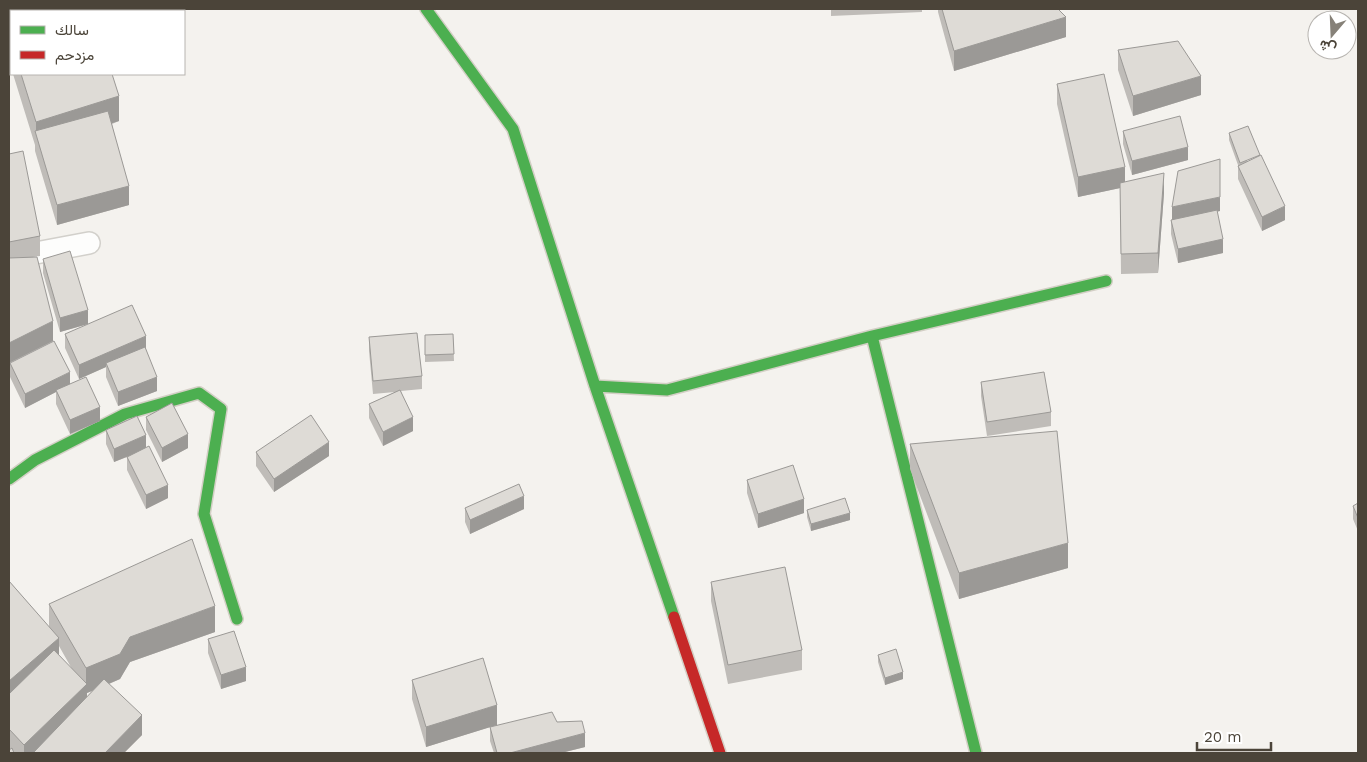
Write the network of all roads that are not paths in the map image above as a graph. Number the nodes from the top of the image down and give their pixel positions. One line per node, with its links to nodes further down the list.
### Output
1 (426, 9): 6 (street)
2 (88, 243): 3 (street)
3 (9, 258)
4 (1106, 280): 5 (street)
5 (872, 336): 6 (street); 10 (street)
6 (595, 386): 9 (street)
7 (9, 479): 8 (street)
8 (237, 618)
9 (720, 753)
10 (976, 753)

